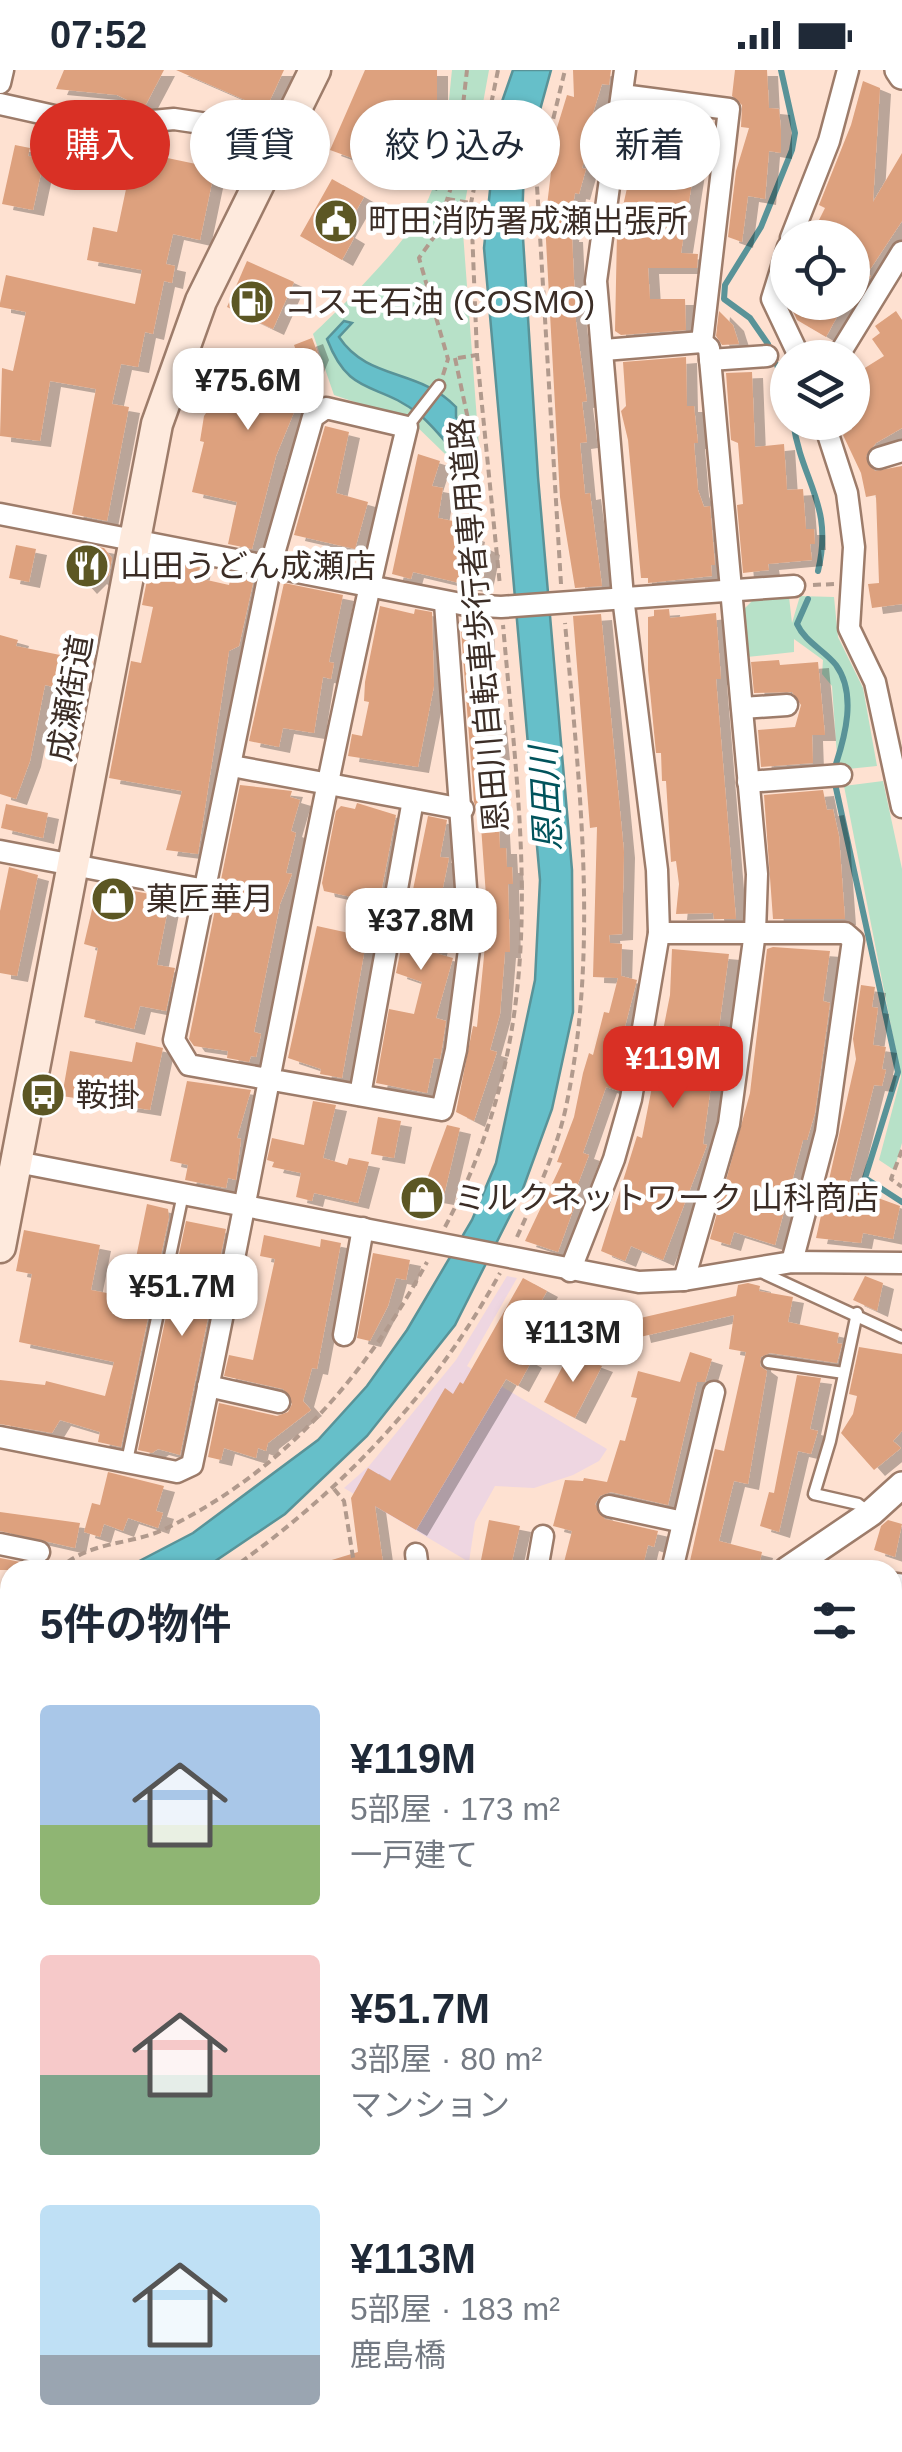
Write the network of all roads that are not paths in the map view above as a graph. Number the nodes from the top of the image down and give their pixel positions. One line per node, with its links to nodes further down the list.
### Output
1 (3, 70): 5 (street)
2 (315, 70): 7 (main road, 成瀬街道)
3 (626, 70): 6 (street)
4 (848, 70): 11 (street)
5 (0, 83)
6 (622, 95): 16 (street); 17 (street)
7 (301, 100)
8 (0, 104): 9 (street)
9 (190, 121)
10 (256, 190): 25 (main road, 成瀬街道)
11 (798, 220)
12 (902, 252): 13 (street)
13 (890, 272): 14 (street); 15 (street)
14 (902, 292)
15 (848, 340)
16 (604, 350): 17 (street); 30 (street)
17 (706, 351): 18 (street); 29 (street)
18 (767, 356)
19 (439, 386): 20 (lane)
20 (407, 428): 26 (street); 27 (street)
21 (830, 440): 35 (street)
22 (900, 447): 23 (street)
23 (879, 458)
24 (0, 514): 25 (street)
25 (136, 538): 26 (street); 43 (main road, 成瀬街道)
26 (271, 564): 27 (street); 34 (street)
27 (368, 584): 31 (street); 38 (street)
28 (794, 586): 29 (street)
29 (732, 590): 30 (street); 33 (street)
30 (624, 598): 31 (street); 46 (street)
31 (445, 603): 41 (street)
32 (787, 706): 33 (street)
33 (742, 708): 37 (street)
34 (232, 766): 38 (street); 44 (street)
35 (898, 770): 40 (street)
36 (841, 775): 37 (street)
37 (748, 782): 45 (street)
38 (328, 784): 39 (street); 47 (street)
39 (413, 800): 41 (street); 48 (street)
40 (902, 807)
41 (463, 809): 48 (street)
42 (0, 851): 43 (street)
43 (75, 866): 44 (street); 49 (main road, 成瀬街道)
44 (205, 890): 47 (street)
45 (755, 932): 46 (street); 55 (street); 59 (street)
46 (659, 933): 58 (street)
47 (270, 1081): 48 (street); 52 (street)
48 (360, 1094)
49 (17, 1162): 50 (street); 51 (main road, 成瀬街道)
50 (183, 1194): 52 (street); 69 (lane)
51 (5, 1199): 54 (main road, 成瀬街道)
52 (244, 1206): 53 (street); 65 (street)
53 (363, 1228): 58 (street); 61 (street)
54 (0, 1247)
55 (792, 1262): 56 (street); 57 (street)
56 (902, 1262)
57 (749, 1267): 59 (street); 60 (lane)
58 (570, 1271): 59 (street)
59 (684, 1280)
60 (856, 1313): 62 (lane); 64 (lane)
61 (344, 1336)
62 (902, 1336)
63 (768, 1362): 64 (lane)
64 (844, 1373): 72 (lane)
65 (208, 1386): 67 (street); 69 (street)
66 (714, 1392): 73 (street)
67 (279, 1402)
68 (0, 1437): 69 (street)
69 (126, 1462)
70 (902, 1485): 72 (street)
71 (609, 1506): 73 (street)
72 (871, 1513): 77 (street)
73 (683, 1522): 76 (street)
74 (0, 1544): 75 (street)
75 (38, 1552)
76 (674, 1560)
77 (810, 1560)

